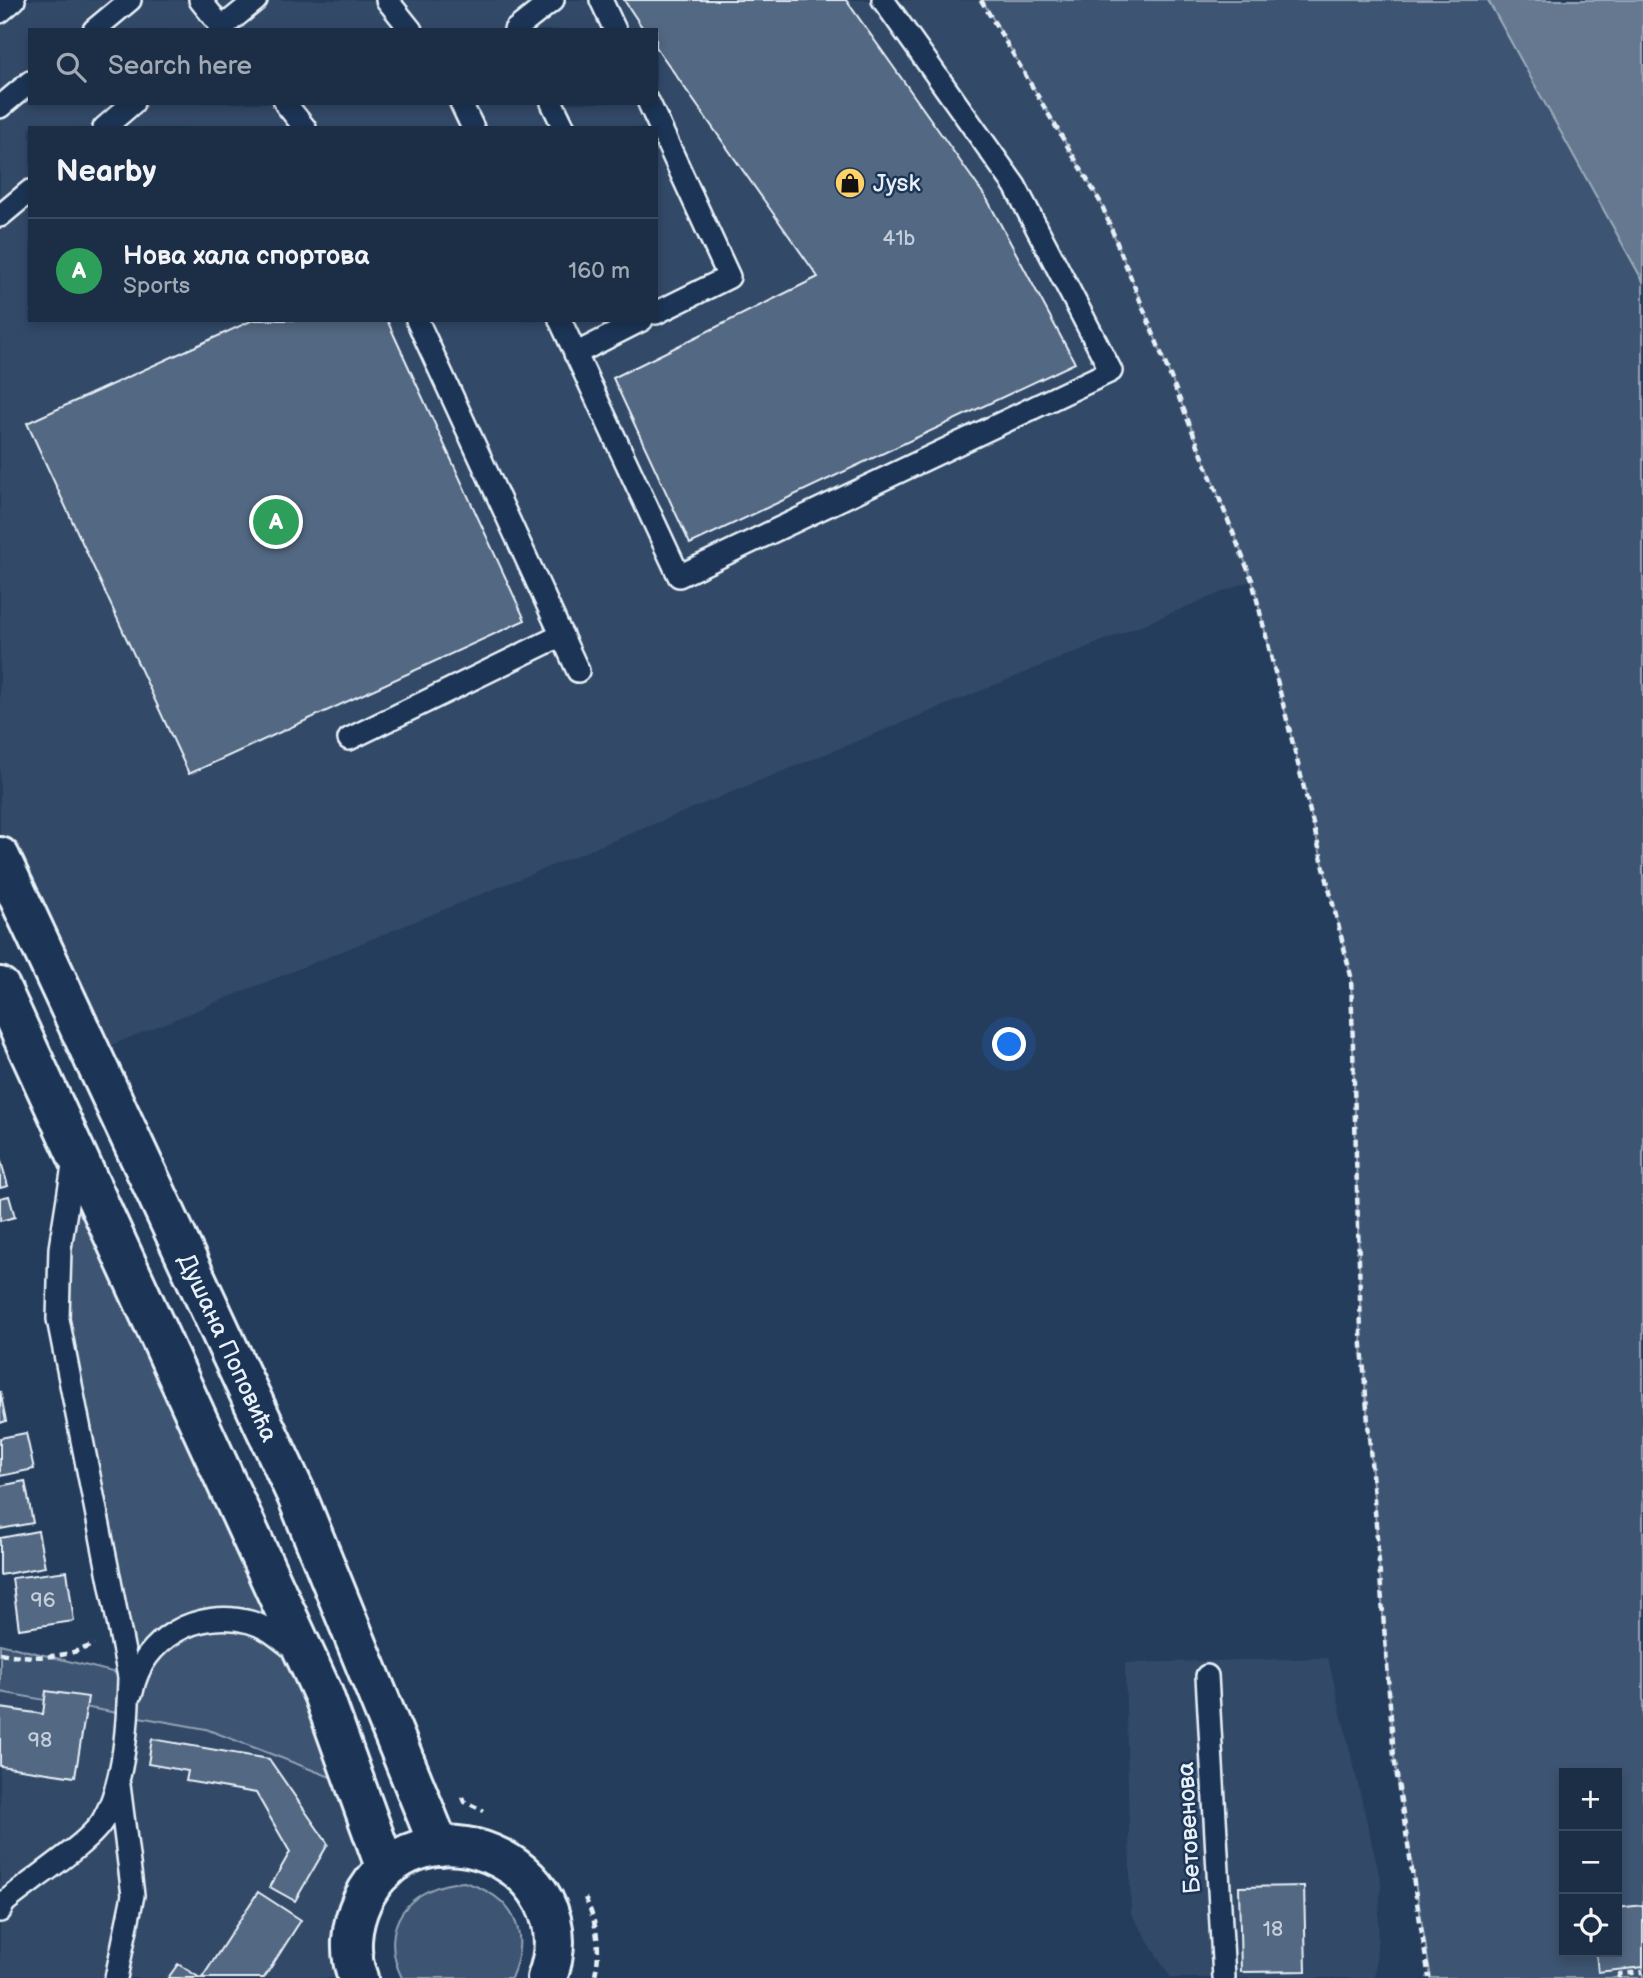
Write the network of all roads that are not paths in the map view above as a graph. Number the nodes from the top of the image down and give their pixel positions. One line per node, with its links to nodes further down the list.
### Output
1 (14, 0): 9 (lane)
2 (130, 0): 10 (lane)
3 (200, 0): 11 (lane)
4 (256, 0): 12 (lane)
5 (553, 0): 14 (lane)
6 (601, 0): 15 (lane)
7 (883, 0): 33 (lane)
8 (393, 2): 13 (lane)
9 (0, 12)
10 (96, 28)
11 (221, 28)
12 (223, 28)
13 (410, 28)
14 (518, 28)
15 (614, 28)
16 (28, 84): 22 (lane)
17 (131, 105): 23 (lane)
18 (287, 105): 24 (lane)
19 (462, 105): 25 (lane)
20 (553, 105): 26 (lane)
21 (650, 105): 29 (lane)
22 (0, 107)
23 (106, 126)
24 (303, 126)
25 (471, 126)
26 (563, 126)
27 (28, 193): 28 (lane)
28 (0, 216)
29 (658, 312)
30 (418, 322): 34 (lane)
31 (561, 322): 33 (lane)
32 (638, 322): 33 (lane)
33 (575, 354)
34 (562, 635): 35 (lane); 36 (lane)
35 (578, 671)
36 (349, 739)
37 (0, 857): 44 (main road, Душана Поповића)
38 (0, 986): 39 (main road)
39 (75, 1151): 40 (main road); 42 (lane)
40 (308, 1660): 42 (lane); 45 (main road)
41 (1207, 1676): 50 (lane, Бетовенова)
42 (128, 1714): 43 (lane)
43 (118, 1776): 46 (lane); 47 (lane)
44 (439, 1846): 45 (main road); 49 (main road)
45 (386, 1869): 48 (main road)
46 (0, 1911)
47 (116, 1978)
48 (358, 1978)
49 (547, 1978)
50 (1224, 1978)

